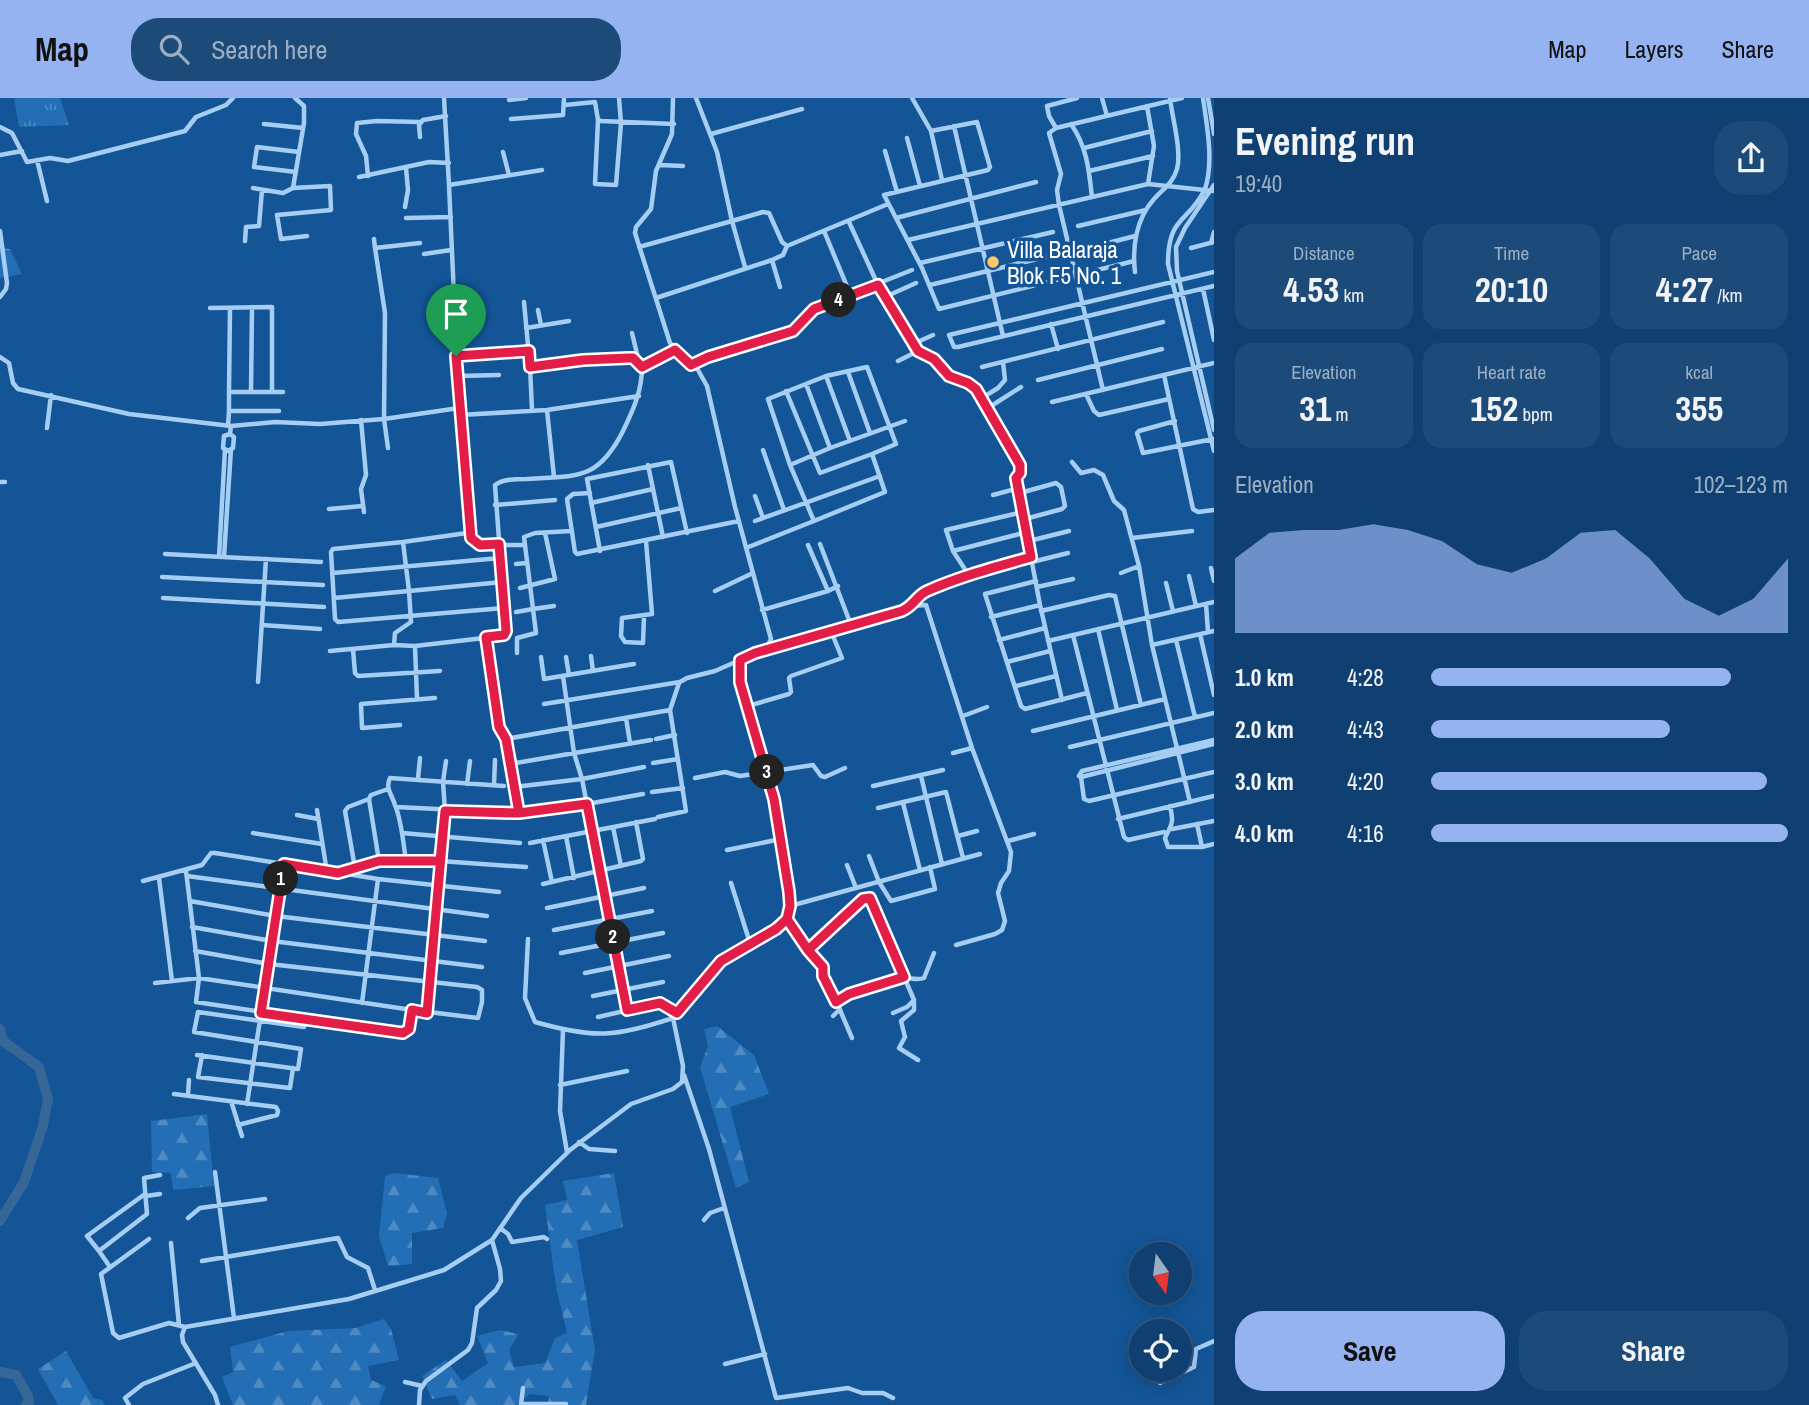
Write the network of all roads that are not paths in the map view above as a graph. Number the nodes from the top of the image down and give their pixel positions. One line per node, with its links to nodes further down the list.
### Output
1 (233, 98): 46 (street)
2 (295, 98): 31 (street)
3 (444, 98): 20 (street)
4 (526, 98): 15 (street)
5 (619, 98): 25 (street)
6 (673, 98): 27 (street)
7 (696, 98): 35 (street)
8 (912, 98): 33 (street)
9 (1077, 98): 13 (street)
10 (1102, 98): 21 (street)
11 (1182, 98): 14 (street)
12 (1206, 98): 36 (street); 66 (street)
13 (1069, 99): 32 (street)
14 (1170, 99): 18 (street); 63 (street)
15 (509, 100)
16 (595, 100): 17 (street); 23 (street)
17 (565, 101): 22 (street)
18 (1147, 106): 21 (street); 34 (street)
19 (802, 109): 35 (street)
20 (446, 116): 24 (street); 47 (street)
21 (1107, 116): 28 (street)
22 (511, 119)
23 (598, 120): 25 (street); 25 (street)
24 (420, 122): 37 (street); 55 (street)
25 (621, 123): 27 (street)
26 (264, 124): 31 (street)
27 (674, 124): 48 (street)
28 (1071, 124): 32 (street); 39 (street)
29 (954, 126): 33 (street); 56 (street); 56 (street)
30 (0, 127): 40 (street)
31 (303, 128): 42 (street)
32 (1056, 128): 74 (street)
33 (931, 131): 58 (street)
34 (1152, 131): 39 (street); 45 (street)
35 (711, 134): 80 (street)
36 (1214, 134)
37 (419, 136)
38 (907, 138): 62 (street)
39 (1084, 148): 53 (street)
40 (22, 151): 44 (street); 46 (street)
41 (885, 151): 69 (street)
42 (299, 152): 52 (street); 52 (street)
43 (503, 152): 54 (street)
44 (0, 155)
45 (1153, 156): 53 (street); 60 (street)
46 (37, 160): 72 (street)
47 (449, 163): 50 (street); 61 (street)
48 (660, 165): 49 (street); 96 (street)
49 (683, 166)
50 (406, 168): 55 (street); 75 (street)
51 (542, 170): 54 (street)
52 (296, 172): 65 (street)
53 (1089, 172): 70 (street)
54 (509, 175): 61 (street)
55 (368, 176): 57 (street)
56 (966, 176): 58 (street); 71 (street)
57 (359, 177)
58 (942, 180): 62 (street)
59 (1036, 181): 71 (street)
60 (1148, 184): 63 (street); 70 (street)
61 (449, 185): 77 (street)
62 (920, 186): 69 (street)
63 (1169, 186): 66 (street); 76 (street)
64 (253, 188): 68 (street)
65 (293, 188): 68 (street); 88 (street)
66 (1204, 189): 67 (street); 113 (street)
67 (1213, 189): 113 (street)
68 (262, 190): 92 (street)
69 (897, 192): 73 (street)
70 (1092, 197): 74 (street)
71 (971, 198): 79 (street); 82 (street)
72 (47, 201)
73 (888, 204): 79 (street); 81 (street)
74 (1059, 205): 82 (street); 112 (street)
75 (405, 207)
76 (1147, 210): 83 (street); 89 (street)
77 (451, 216): 78 (street); 101 (street)
78 (405, 218)
79 (896, 218): 91 (street)
80 (732, 221): 95 (street); 96 (street); 107 (street)
81 (849, 222): 85 (street); 115 (street)
82 (978, 224): 91 (street); 99 (street)
83 (1078, 226)
84 (0, 231): 123 (street)
85 (824, 232): 95 (street); 122 (street)
86 (1053, 232): 99 (street)
87 (1214, 232): 94 (street)
88 (307, 236)
89 (1135, 236): 100 (street); 105 (street)
90 (374, 239): 97 (street)
91 (908, 240): 106 (street)
92 (245, 241)
93 (420, 243): 97 (street)
94 (1213, 243): 98 (street)
95 (787, 246): 104 (street)
96 (639, 247): 125 (street)
97 (375, 248): 188 (street)
98 (1191, 248)
99 (983, 249): 106 (street); 109 (street)
100 (1085, 249)
101 (451, 250): 102 (street); 150 (street)
102 (424, 254)
103 (1058, 254): 109 (street)
104 (772, 260): 107 (street); 118 (street)
105 (1134, 261): 110 (street); 112 (street)
106 (920, 263): 116 (street)
107 (745, 267): 125 (street)
108 (912, 270): 115 (street)
109 (988, 270): 116 (street); 120 (street)
110 (1135, 272)
111 (1214, 272): 113 (street)
112 (1075, 276): 120 (street); 127 (street)
113 (1177, 282): 121 (street); 127 (street)
114 (916, 283): 124 (street)
115 (878, 285): 122 (street); 124 (street)
116 (930, 285): 120 (street)
117 (1214, 286): 119 (street)
118 (780, 287)
119 (1202, 289): 121 (street); 142 (street)
120 (994, 295): 135 (street)
121 (1180, 295): 132 (street); 160 (street)
122 (851, 296): 156 (street)
123 (0, 297)
124 (885, 297): 144 (street)
125 (656, 298): 147 (street)
126 (524, 302): 138 (street)
127 (1082, 303): 132 (street); 135 (street)
128 (252, 307): 129 (street); 172 (street); 173 (street)
129 (230, 308): 130 (street); 171 (street)
130 (210, 309)
131 (538, 310): 137 (street)
132 (1085, 316): 136 (street); 143 (street)
133 (569, 321): 137 (street)
134 (1163, 322): 143 (street)
135 (1000, 323): 141 (street); 141 (street)
136 (1051, 324): 141 (street); 145 (street)
137 (541, 326): 138 (street)
138 (526, 328): 148 (street)
139 (632, 333): 155 (street)
140 (933, 335): 144 (street)
141 (1003, 336)
142 (1214, 338)
143 (1091, 341): 145 (street); 157 (street)
144 (913, 344): 149 (street)
145 (1058, 349): 153 (street)
146 (1162, 349): 157 (street)
147 (675, 350): 155 (street); 156 (street)
148 (529, 351): 150 (street); 158 (street)
149 (918, 351): 152 (street); 178 (street)
150 (456, 356): 164 (street)
151 (0, 357): 176 (street)
152 (898, 361)
153 (1003, 362): 159 (street); 178 (street)
154 (1214, 363): 160 (street)
155 (641, 365): 158 (street); 177 (street)
156 (691, 365): 230 (street)
157 (1097, 366): 166 (street); 169 (street)
158 (530, 367): 183 (street)
159 (982, 368)
160 (1196, 368): 163 (street); 195 (street); 197 (street)
161 (848, 372): 165 (street); 193 (street); 196 (street)
162 (499, 375): 164 (street)
163 (1164, 375): 169 (street); 179 (street)
164 (458, 376): 181 (street)
165 (827, 376): 167 (street); 198 (street)
166 (1038, 380)
167 (806, 384): 170 (street); 201 (street)
168 (1021, 387): 182 (street)
169 (1103, 390): 175 (street)
170 (786, 391): 205 (street); 208 (street)
171 (229, 392): 172 (street); 185 (street)
172 (251, 392): 173 (street)
173 (272, 392): 174 (street)
174 (283, 392)
175 (1086, 394): 179 (street); 180 (street)
176 (51, 395): 192 (street); 194 (street)
177 (639, 396): 184 (street); 210 (street)
178 (982, 398): 182 (street)
179 (1169, 399): 191 (street)
180 (1052, 402)
181 (459, 408): 187 (street); 188 (street)
182 (988, 408): 213 (street)
183 (532, 410): 184 (street); 187 (street)
184 (547, 410): 211 (street)
185 (229, 411): 186 (street); 192 (street)
186 (279, 411)
187 (460, 415): 240 (street)
188 (384, 419): 189 (street); 200 (street)
189 (361, 420): 192 (street); 222 (street)
190 (905, 421): 193 (street)
191 (1175, 421): 199 (street); 199 (street)
192 (229, 426): 254 (street)
193 (890, 426): 196 (street); 204 (street)
194 (47, 428)
195 (1214, 430)
196 (870, 433): 198 (street)
197 (1213, 439): 199 (street); 203 (street)
198 (850, 441): 201 (street)
199 (1179, 444): 224 (street)
200 (388, 448)
201 (830, 448): 205 (street)
202 (763, 450): 223 (street)
203 (1214, 451)
204 (872, 454): 205 (street); 209 (street)
205 (812, 456): 208 (street)
206 (1072, 462): 241 (street)
207 (648, 465): 210 (street); 212 (street); 221 (street)
208 (790, 465): 219 (street)
209 (880, 475): 219 (street); 229 (street)
210 (586, 476): 211 (street); 214 (street)
211 (554, 477): 220 (street)
212 (653, 489): 218 (street); 226 (street)
213 (1019, 491): 215 (street); 225 (street); 228 (street)
214 (590, 493): 218 (street); 233 (street)
215 (993, 495)
216 (755, 496): 227 (street)
217 (555, 500): 220 (street)
218 (591, 502): 232 (street)
219 (807, 502): 223 (street); 229 (street)
220 (495, 505): 245 (street)
221 (681, 508): 226 (street); 238 (street)
222 (328, 509)
223 (784, 510): 227 (street)
224 (1214, 510)
225 (1023, 512): 228 (street); 251 (street)
226 (658, 513): 232 (street); 239 (street)
227 (763, 519): 231 (street)
228 (1025, 519): 236 (street)
229 (814, 520): 249 (street)
230 (739, 521): 238 (street); 249 (street)
231 (755, 521)
232 (596, 527): 250 (street)
233 (571, 531): 237 (street); 250 (street)
234 (1069, 531): 243 (street)
235 (1192, 531): 241 (street)
236 (1027, 532): 243 (street); 251 (street)
237 (545, 533): 247 (street); 278 (street)
238 (687, 533): 239 (street)
239 (663, 537): 242 (street)
240 (471, 538): 244 (street); 245 (street)
241 (1132, 538): 261 (street)
242 (646, 541): 250 (street); 299 (street)
243 (1028, 541): 257 (street)
244 (403, 542): 262 (street); 264 (street)
245 (499, 544): 247 (street); 255 (street)
246 (820, 544): 277 (street)
247 (524, 545): 259 (street)
248 (808, 545): 283 (street)
249 (746, 548): 265 (street)
250 (600, 551)
251 (953, 551): 267 (street)
252 (1068, 553): 257 (street)
253 (165, 554): 254 (street)
254 (222, 557): 256 (street)
255 (500, 558): 262 (street); 274 (street)
256 (266, 559): 258 (street); 273 (street)
257 (1032, 560): 267 (street); 271 (street)
258 (321, 562)
259 (526, 563): 260 (street); 278 (street)
260 (516, 564)
261 (1139, 566): 266 (street); 302 (street)
262 (407, 567): 264 (street); 281 (street)
263 (1211, 568): 272 (street)
264 (333, 573): 285 (street)
265 (754, 573): 282 (street); 296 (street)
266 (1121, 573)
267 (968, 574): 290 (street)
268 (1189, 576): 291 (street)
269 (162, 577): 273 (street)
270 (1073, 579): 279 (street)
271 (1036, 581): 279 (street); 301 (street)
272 (1214, 581)
273 (265, 582): 276 (street); 287 (street)
274 (502, 582): 281 (street); 293 (street)
275 (1166, 583): 297 (street)
276 (323, 585)
277 (838, 586): 283 (street); 305 (street)
278 (531, 587): 280 (street); 295 (street)
279 (1037, 587): 294 (street)
280 (520, 589)
281 (409, 591): 285 (street); 300 (street)
282 (715, 591)
283 (828, 591): 296 (street)
284 (163, 598): 287 (street)
285 (334, 598): 300 (street)
286 (1214, 602): 288 (street)
287 (263, 604): 292 (street); 304 (street)
288 (1206, 604): 291 (street); 310 (street)
289 (554, 606): 295 (street)
290 (912, 606): 305 (street); 354 (street)
291 (1196, 606): 297 (street)
292 (324, 607)
293 (504, 608): 300 (street); 313 (street)
294 (1040, 608): 301 (street); 303 (street); 307 (street)
295 (533, 609): 298 (street); 324 (street)
296 (762, 610): 322 (street)
297 (1172, 611): 302 (street)
298 (516, 612)
299 (644, 616): 299 (street)
300 (411, 617): 317 (street)
301 (991, 617): 315 (street)
302 (1147, 617): 303 (street); 318 (street)
303 (1123, 623): 308 (street); 347 (street)
304 (262, 625): 306 (street); 336 (street)
305 (851, 625): 309 (street)
306 (320, 628)
307 (1045, 628): 315 (street); 316 (street)
308 (1098, 629): 312 (street); 351 (street)
309 (831, 631): 322 (street); 348 (street)
310 (1211, 631): 311 (street)
311 (1200, 634): 314 (street); 340 (street)
312 (1073, 635): 316 (street); 339 (street)
313 (486, 637): 319 (street); 362 (street)
314 (1176, 639): 318 (street); 355 (street)
315 (999, 640): 329 (street)
316 (1048, 641): 323 (street)
317 (394, 645): 319 (street); 320 (street)
318 (1152, 645): 343 (street)
319 (415, 646): 333 (street)
320 (353, 649): 321 (street); 333 (street)
321 (330, 651)
322 (764, 651): 328 (street)
323 (1051, 651): 329 (street); 335 (street)
324 (517, 653)
325 (591, 656): 332 (street)
326 (541, 657): 334 (street)
327 (566, 657): 334 (street)
328 (740, 660): 337 (street); 348 (street)
329 (1007, 662): 338 (street)
330 (634, 664): 332 (street)
331 (440, 671): 333 (street)
332 (593, 671): 334 (street)
333 (416, 672): 342 (street)
334 (566, 675): 345 (street)
335 (1056, 676): 338 (street); 344 (street)
336 (258, 682)
337 (680, 682): 345 (street); 350 (street)
338 (1016, 686): 344 (street)
339 (1087, 693): 344 (street); 353 (street)
340 (1214, 695)
341 (435, 698): 342 (street)
342 (417, 699): 358 (street)
343 (1165, 699): 347 (street); 357 (street)
344 (1062, 700)
345 (567, 701): 346 (street); 359 (street)
346 (544, 704)
347 (1141, 705): 351 (street)
348 (748, 706): 382 (street)
349 (987, 707): 354 (street)
350 (670, 709): 356 (street); 361 (street)
351 (1116, 710): 353 (street)
352 (1214, 713): 355 (street)
353 (1093, 715): 360 (street); 363 (street)
354 (963, 716): 367 (street)
355 (1195, 717): 357 (street)
356 (626, 718): 359 (street); 365 (street)
357 (1171, 723): 363 (street); 368 (street)
358 (400, 725)
359 (571, 727): 362 (street); 369 (street)
360 (1033, 731)
361 (675, 735): 365 (street); 372 (street)
362 (506, 739): 377 (street)
363 (1099, 741): 366 (street); 380 (street)
364 (1214, 742): 368 (street)
365 (630, 743): 369 (street)
366 (1070, 747)
367 (972, 748): 370 (street); 431 (street)
368 (1177, 751): 380 (street); 388 (street)
369 (574, 753): 377 (street); 387 (street)
370 (953, 753)
371 (420, 758): 386 (street)
372 (678, 759): 376 (street); 395 (street)
373 (495, 760): 391 (street)
374 (446, 761): 389 (street)
375 (470, 761): 390 (street)
376 (653, 763)
377 (510, 764): 394 (street)
378 (644, 767): 387 (street)
379 (845, 768): 382 (street)
380 (1105, 768): 399 (street); 399 (street)
381 (943, 770): 384 (street)
382 (767, 772): 385 (street); 429 (street)
383 (1214, 772): 388 (street)
384 (921, 776): 393 (street); 400 (street)
385 (695, 778)
386 (418, 779): 389 (street); 396 (street)
387 (582, 779): 394 (street); 405 (street)
388 (1184, 779): 399 (street); 403 (street)
389 (443, 782): 390 (street); 410 (street)
390 (467, 784): 391 (street)
391 (494, 785): 392 (street)
392 (504, 786)
393 (873, 786)
394 (514, 787): 411 (street)
395 (683, 788): 397 (street); 416 (street)
396 (388, 789): 402 (street); 407 (street)
397 (652, 792)
398 (643, 794): 405 (street)
399 (1112, 795): 414 (street)
400 (925, 796): 404 (street); 428 (street); 445 (street)
401 (1214, 798): 403 (street)
402 (369, 799): 441 (street); 450 (street)
403 (1190, 802): 406 (street)
404 (903, 803): 408 (street); 451 (street)
405 (587, 804): 411 (street); 420 (street)
406 (1170, 806): 414 (street); 419 (street)
407 (396, 807): 410 (street); 424 (street)
408 (878, 808)
409 (317, 810): 413 (street)
410 (445, 811): 411 (street); 426 (street)
411 (519, 813)
412 (297, 815): 413 (street)
413 (318, 818): 434 (street)
414 (1118, 819): 422 (street)
415 (1214, 821): 417 (street)
416 (636, 822): 418 (street); 448 (street)
417 (1197, 824): 419 (street); 436 (street)
418 (613, 827): 420 (street); 448 (street)
419 (1172, 829): 436 (street)
420 (592, 831): 427 (street); 452 (street)
421 (977, 831): 428 (street)
422 (1164, 832)
423 (253, 833): 434 (street)
424 (402, 833): 426 (street); 442 (street)
425 (1034, 834): 431 (street)
426 (443, 836): 432 (street); 443 (street)
427 (566, 836): 430 (street); 457 (street)
428 (958, 836): 440 (street)
429 (781, 839): 437 (street); 472 (street)
430 (543, 840): 433 (street); 460 (street)
431 (1008, 841): 490 (street)
432 (520, 843)
433 (530, 843)
434 (322, 844): 453 (street)
435 (1214, 844): 436 (street)
436 (1202, 846)
437 (727, 850)
438 (980, 854): 440 (street)
439 (869, 856): 461 (street)
440 (963, 858): 445 (street)
441 (379, 861): 442 (street); 450 (street)
442 (406, 861): 443 (street)
443 (440, 861): 447 (street); 464 (street)
444 (284, 864): 453 (street); 454 (street); 467 (street)
445 (942, 864): 449 (street)
446 (847, 865): 466 (street)
447 (526, 866)
448 (621, 866): 452 (street)
449 (930, 867): 451 (street); 461 (street)
450 (355, 868): 455 (street)
451 (920, 870): 461 (street)
452 (600, 871): 457 (street); 469 (street)
453 (327, 872): 455 (street)
454 (186, 873): 456 (street); 467 (street); 470 (street)
455 (338, 873): 458 (street)
456 (159, 878): 459 (street); 505 (street)
457 (574, 878): 460 (street)
458 (378, 879): 464 (street); 471 (street)
459 (143, 881)
460 (552, 882): 463 (street)
461 (879, 882): 466 (street)
462 (731, 883): 489 (street)
463 (543, 884)
464 (438, 887): 468 (street); 474 (street)
465 (644, 888): 469 (street)
466 (856, 888): 472 (street)
467 (280, 889): 471 (street); 476 (street)
468 (499, 892)
469 (603, 896): 473 (street); 478 (street)
470 (190, 901): 476 (street); 480 (street)
471 (375, 902): 474 (street); 481 (street)
472 (790, 906): 479 (street)
473 (547, 908)
474 (436, 909): 477 (street); 484 (street)
475 (652, 911): 478 (street)
476 (276, 916): 481 (street); 486 (street)
477 (487, 916)
478 (610, 919): 482 (street); 488 (street)
479 (787, 919): 489 (street); 491 (street)
480 (192, 927): 486 (street); 492 (street)
481 (372, 928): 484 (street); 493 (street)
482 (554, 930)
483 (663, 933): 488 (street)
484 (434, 935): 487 (street); 497 (street)
485 (528, 939): 527 (street)
486 (272, 941): 493 (street); 498 (street)
487 (485, 942)
488 (614, 943): 494 (street); 499 (street)
489 (750, 943): 520 (street)
490 (956, 945)
491 (808, 950): 503 (street); 512 (street)
492 (195, 951): 498 (street); 504 (street)
493 (369, 953): 497 (street); 502 (street)
494 (561, 953)
495 (934, 953): 503 (street)
496 (669, 956): 499 (street)
497 (432, 960): 500 (street); 506 (street)
498 (269, 964): 502 (street); 509 (street)
499 (619, 966): 501 (street); 510 (street)
500 (482, 967)
501 (585, 973)
502 (366, 975): 506 (street); 514 (street)
503 (904, 977): 512 (street); 513 (street)
504 (198, 978): 505 (street); 509 (street); 518 (street)
505 (172, 981): 508 (street)
506 (430, 982): 519 (street); 519 (street)
507 (663, 982): 510 (street)
508 (155, 983)
509 (265, 988): 514 (street); 518 (street)
510 (624, 990): 511 (street); 517 (street)
511 (593, 996)
512 (836, 1002): 515 (street)
513 (914, 1002): 521 (street); 530 (street)
514 (362, 1003): 516 (street)
515 (840, 1009): 522 (street); 528 (street)
516 (412, 1010): 518 (street); 519 (street)
517 (627, 1010): 520 (street); 523 (street)
518 (261, 1013): 525 (street)
519 (427, 1013)
520 (677, 1013): 524 (street)
521 (893, 1013)
522 (833, 1016)
523 (598, 1017)
524 (673, 1018): 527 (street); 534 (street)
525 (260, 1021): 526 (street); 529 (street); 529 (street)
526 (304, 1027)
527 (564, 1030): 537 (street)
528 (852, 1038)
529 (257, 1042): 531 (street); 532 (street)
530 (918, 1060)
531 (254, 1063): 532 (street); 536 (street); 536 (street)
532 (293, 1068): 536 (street)
533 (627, 1071): 537 (street)
534 (684, 1074): 544 (street); 553 (street)
535 (189, 1080): 539 (street)
536 (250, 1084): 541 (street)
537 (559, 1085): 546 (street)
538 (174, 1094): 539 (street)
539 (188, 1096): 540 (street)
540 (231, 1101): 541 (street); 542 (street)
541 (247, 1104): 542 (street)
542 (238, 1125): 543 (street)
543 (242, 1136)
544 (579, 1142): 545 (street); 546 (street)
545 (615, 1150)
546 (567, 1153): 556 (street)
547 (215, 1172): 552 (street)
548 (160, 1175): 549 (street)
549 (146, 1194): 550 (street); 561 (street); 561 (street)
550 (160, 1194)
551 (265, 1199): 552 (street)
552 (219, 1205): 554 (street); 562 (street)
553 (724, 1208): 555 (street); 570 (street)
554 (188, 1218)
555 (704, 1220)
556 (500, 1228): 558 (street); 559 (street)
557 (149, 1239): 564 (street)
558 (547, 1239)
559 (492, 1240): 565 (street); 575 (street)
560 (171, 1243): 567 (street)
561 (99, 1251): 564 (street)
562 (225, 1257): 563 (street); 565 (street); 566 (street)
563 (202, 1261)
564 (110, 1267): 567 (street)
565 (375, 1290): 566 (street)
566 (234, 1318): 568 (street)
567 (179, 1325): 568 (street)
568 (185, 1327): 571 (street)
569 (1214, 1342): 574 (street)
570 (765, 1354): 572 (street); 577 (street)
571 (196, 1363): 579 (street); 580 (street)
572 (724, 1364)
573 (405, 1382): 575 (street)
574 (1160, 1383)
575 (422, 1386): 581 (street)
576 (523, 1388): 582 (street)
577 (893, 1398)
578 (566, 1404): 582 (street)
579 (129, 1405)
580 (218, 1405)
581 (419, 1405)
582 (521, 1405)

